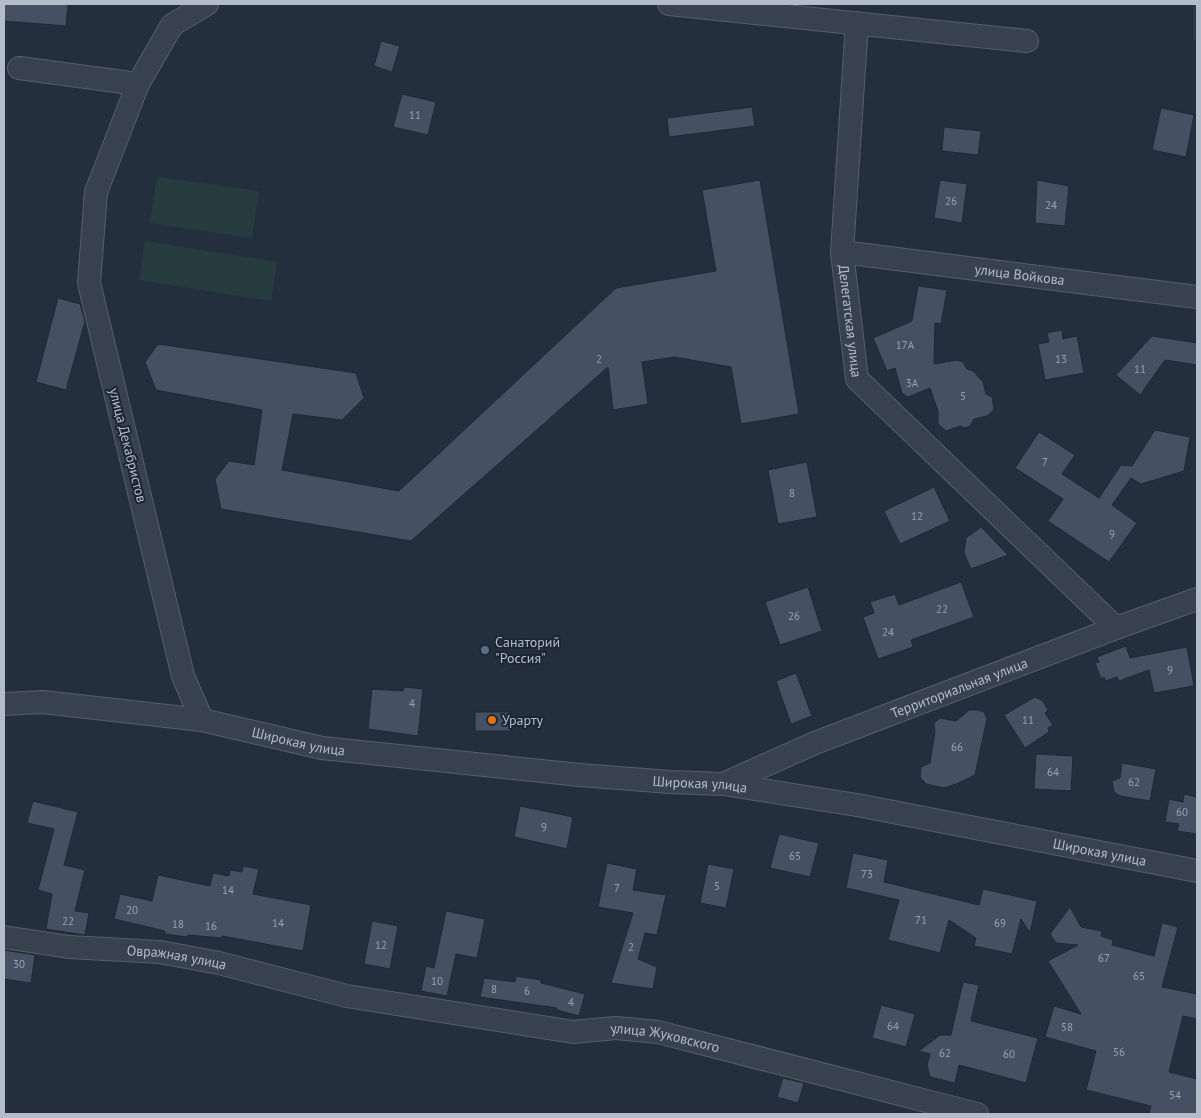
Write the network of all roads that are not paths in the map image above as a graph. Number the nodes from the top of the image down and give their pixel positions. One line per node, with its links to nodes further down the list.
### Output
1 (207, 4): 6 (street, улица Декабристов)
2 (669, 4): 3 (street)
3 (857, 23): 4 (street); 7 (street, Делегатская улица)
4 (1027, 41)
5 (18, 68): 6 (street)
6 (138, 84): 12 (street, улица Декабристов)
7 (842, 252): 8 (street, улица Войкова); 10 (street, Делегатская улица)
8 (1197, 297)
9 (1197, 599): 10 (street, Территориальная улица)
10 (1116, 628): 13 (street, Территориальная улица)
11 (4, 704): 12 (street)
12 (202, 720): 13 (street, Широкая улица)
13 (723, 784): 14 (street, Широкая улица)
14 (1197, 871)
15 (4, 937): 16 (street, Овражная улица)
16 (347, 996): 17 (street, улица Жуковского)
17 (977, 1114)

